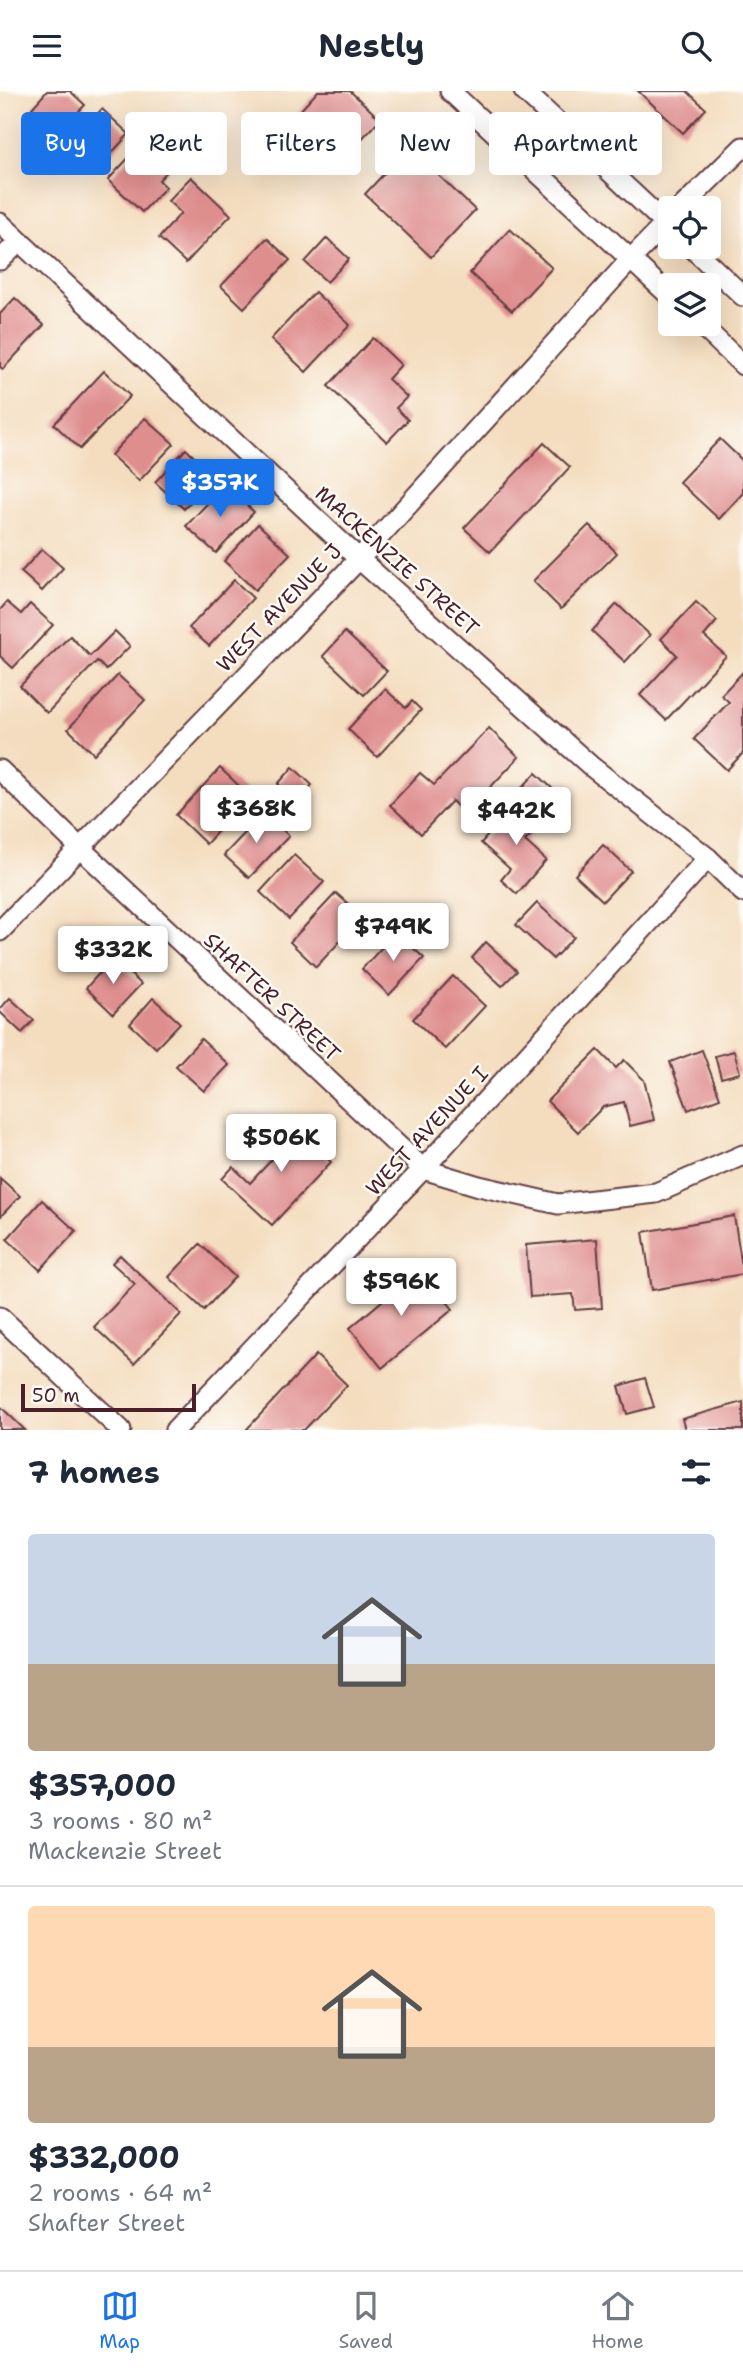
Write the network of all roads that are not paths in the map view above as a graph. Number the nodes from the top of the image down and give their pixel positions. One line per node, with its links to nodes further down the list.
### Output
1 (450, 91): 9 (street)
2 (524, 91): 5 (street)
3 (743, 146): 4 (street)
4 (693, 196)
5 (658, 214)
6 (0, 223): 8 (street, MACKENZIE STREET)
7 (658, 234): 9 (street, WEST AVENUE J)
8 (19, 242): 11 (street); 16 (street, MACKENZIE STREET)
9 (631, 259): 12 (street); 16 (street, WEST AVENUE J)
10 (704, 259): 13 (street)
11 (0, 260)
12 (658, 285)
13 (743, 296)
14 (713, 336): 15 (street)
15 (743, 365)
16 (359, 559): 18 (street, WEST AVENUE J); 19 (street, MACKENZIE STREET)
17 (0, 770): 18 (street, SHAFTER STREET)
18 (80, 848): 21 (street, WEST AVENUE J); 23 (street, SHAFTER STREET)
19 (708, 858): 20 (street, MACKENZIE STREET); 23 (street, WEST AVENUE I)
20 (743, 891)
21 (0, 931)
22 (743, 1155): 23 (street)
23 (423, 1169): 26 (street, WEST AVENUE I)
24 (0, 1317): 25 (street)
25 (121, 1430)
26 (175, 1430)

